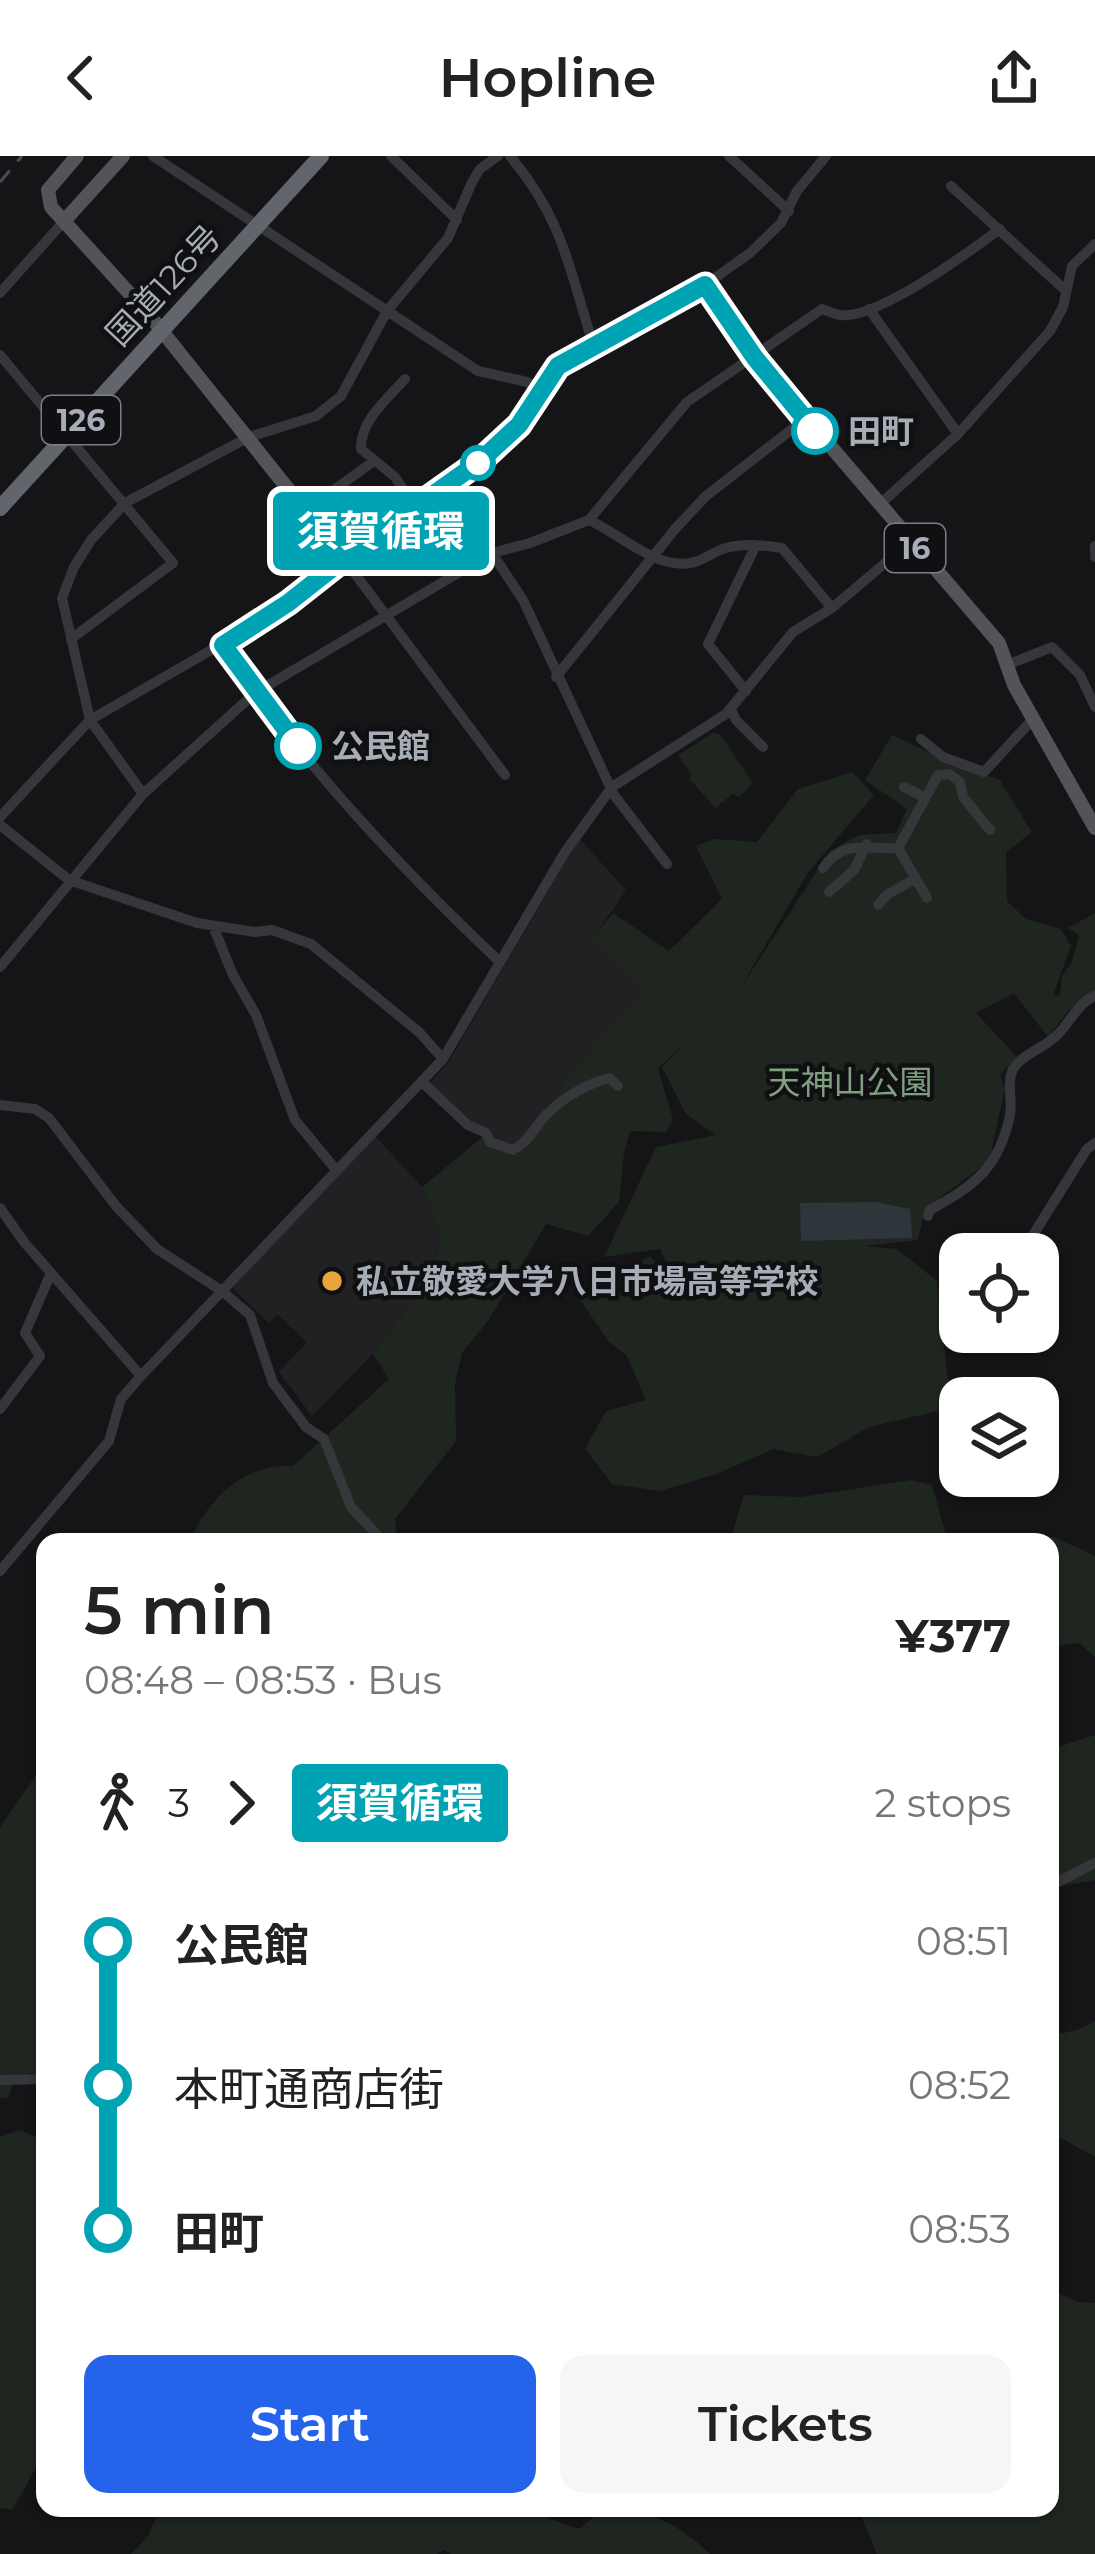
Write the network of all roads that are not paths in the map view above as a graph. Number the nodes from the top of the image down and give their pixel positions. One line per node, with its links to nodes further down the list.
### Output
1 (77, 156): 12 (main road)
2 (123, 156): 12 (main road)
3 (153, 156): 14 (street)
4 (322, 156): 14 (highway, 国道126号 / 126)
5 (391, 156): 13 (street)
6 (498, 156): 13 (street)
7 (510, 156): 23 (street)
8 (730, 156): 11 (street)
9 (826, 156): 11 (street)
10 (951, 186): 15 (street)
11 (789, 211): 17 (street)
12 (64, 220): 19 (street); 22 (main road)
13 (458, 220): 21 (street)
14 (257, 226): 21 (street); 22 (highway, 国道126号 / 126)
15 (1000, 229): 18 (street); 20 (street)
16 (1095, 244): 18 (street)
17 (705, 285): 23 (main road); 25 (main road, 16)
18 (1065, 290): 29 (street)
19 (0, 293)
20 (869, 309): 25 (street); 29 (street)
21 (387, 311): 27 (street); 31 (street)
22 (161, 331): 30 (highway, 国道126号 / 126); 31 (main road)
23 (593, 344): 27 (main road)
24 (0, 355): 30 (street)
25 (755, 358): 28 (main road, 16); 39 (street)
26 (405, 379): 32 (street)
27 (541, 391): 33 (main road)
28 (805, 419): 35 (main road, 16); 44 (street)
29 (958, 434): 35 (street)
30 (67, 435): 34 (street); 37 (highway, 国道126号 / 126)
31 (249, 437): 34 (street); 38 (main road)
32 (374, 460): 36 (street); 38 (street)
33 (440, 490): 36 (main road); 43 (street)
34 (125, 503): 49 (street); 49 (street)
35 (879, 506): 40 (main road, 16)
36 (416, 507): 46 (main road)
37 (0, 508)
38 (306, 510): 46 (main road)
39 (589, 520): 43 (street); 44 (street)
40 (910, 542): 47 (street); 51 (main road, 16)
41 (756, 545): 44 (street); 47 (street); 53 (street)
42 (1095, 546): 45 (street)
43 (492, 553): 48 (street); 52 (street)
44 (652, 557): 52 (street)
45 (1095, 557)
46 (344, 559): 48 (street); 50 (street)
47 (832, 608): 53 (street)
48 (386, 616): 54 (street); 62 (street)
49 (71, 639): 58 (street)
50 (223, 645): 54 (street); 58 (street)
51 (1007, 665): 55 (street); 57 (main road, 16)
52 (556, 677): 64 (street)
53 (746, 692): 56 (street)
54 (255, 693): 66 (street); 81 (street)
55 (1095, 707)
56 (731, 709): 60 (street); 64 (street)
57 (1033, 719): 61 (street); 69 (main road, 16)
58 (90, 720): 66 (street); 68 (street)
59 (921, 739): 61 (street)
60 (763, 747)
61 (943, 757): 63 (street)
62 (505, 775)
63 (938, 775): 67 (street); 70 (street)
64 (612, 787): 73 (street); 81 (street)
65 (904, 787): 67 (street)
66 (143, 794): 76 (street)
67 (924, 797): 72 (street)
68 (0, 821): 76 (street)
69 (1094, 826)
70 (990, 830)
71 (867, 844): 72 (street); 74 (street); 77 (street)
72 (898, 848): 75 (street)
73 (667, 864)
74 (823, 868)
75 (915, 879): 78 (street); 79 (street)
76 (70, 880): 80 (street); 82 (street)
77 (829, 892)
78 (927, 898)
79 (878, 905)
80 (213, 926): 84 (street); 89 (street)
81 (500, 962): 84 (street)
82 (0, 967)
83 (1095, 995): 91 (street)
84 (443, 1059): 85 (street)
85 (422, 1082): 86 (street); 89 (street)
86 (618, 1086)
87 (0, 1105): 94 (street)
88 (1095, 1143): 92 (street)
89 (337, 1171): 94 (street)
90 (0, 1208): 93 (street)
91 (928, 1216)
92 (1035, 1233)
93 (51, 1273): 95 (street); 96 (street)
94 (222, 1291): 95 (street); 97 (street)
95 (141, 1376): 98 (street)
96 (0, 1408)
97 (376, 1533)
98 (0, 1571)
99 (1095, 1863): 100 (street)
100 (1059, 1881)
101 (36, 2079): 102 (street)
102 (0, 2080)

